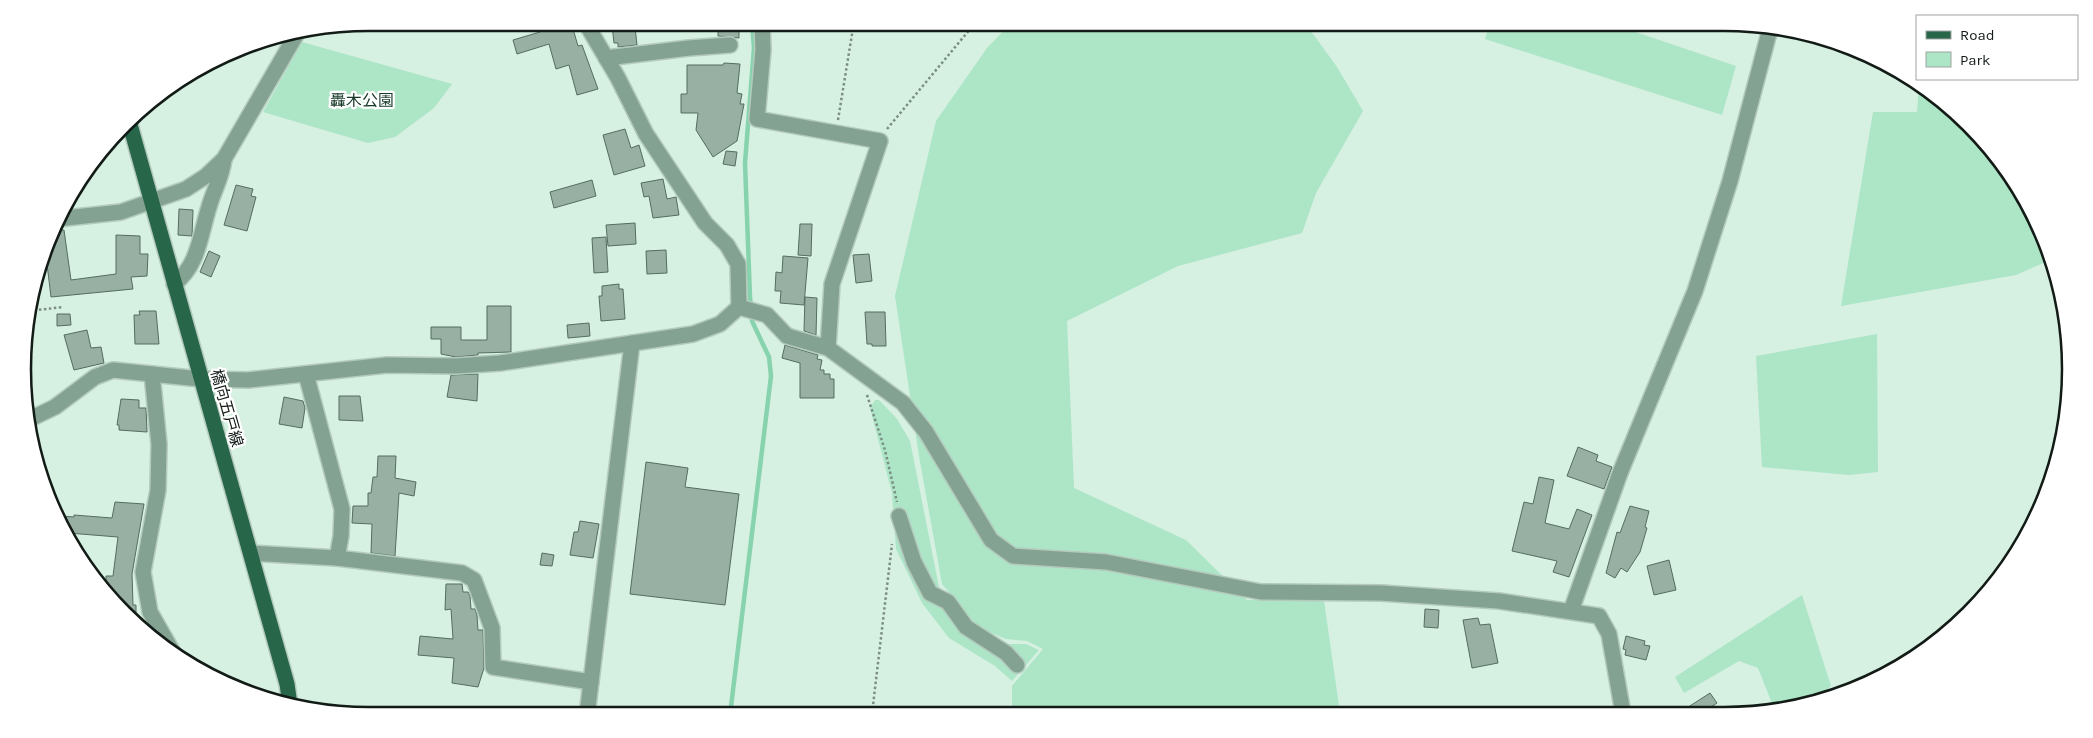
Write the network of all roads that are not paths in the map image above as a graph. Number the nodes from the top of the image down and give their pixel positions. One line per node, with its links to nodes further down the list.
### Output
1 (590, 31): 6 (street)
2 (762, 31): 14 (street)
3 (1768, 34): 22 (street)
4 (293, 40): 8 (street)
5 (730, 45): 6 (street)
6 (606, 58): 12 (street)
7 (131, 129): 9 (main road, 橋向五戸線)
8 (224, 158): 9 (street); 11 (street)
9 (151, 201): 10 (street); 11 (main road, 橋向五戸線)
10 (67, 218)
11 (174, 284): 17 (main road, 橋向五戸線)
12 (739, 307): 13 (street); 14 (street)
13 (632, 343): 16 (street); 25 (street)
14 (828, 348): 22 (street)
15 (152, 374): 17 (street); 18 (street); 23 (street)
16 (306, 374): 17 (street); 21 (street)
17 (200, 379): 20 (main road, 橋向五戸線)
18 (35, 417)
19 (899, 516): 24 (street)
20 (251, 553): 21 (street); 26 (main road, 橋向五戸線)
21 (337, 558): 25 (street)
22 (1571, 611): 28 (street)
23 (165, 638)
24 (1017, 665)
25 (591, 682): 27 (street)
26 (289, 697)
27 (588, 707)
28 (1622, 707)

